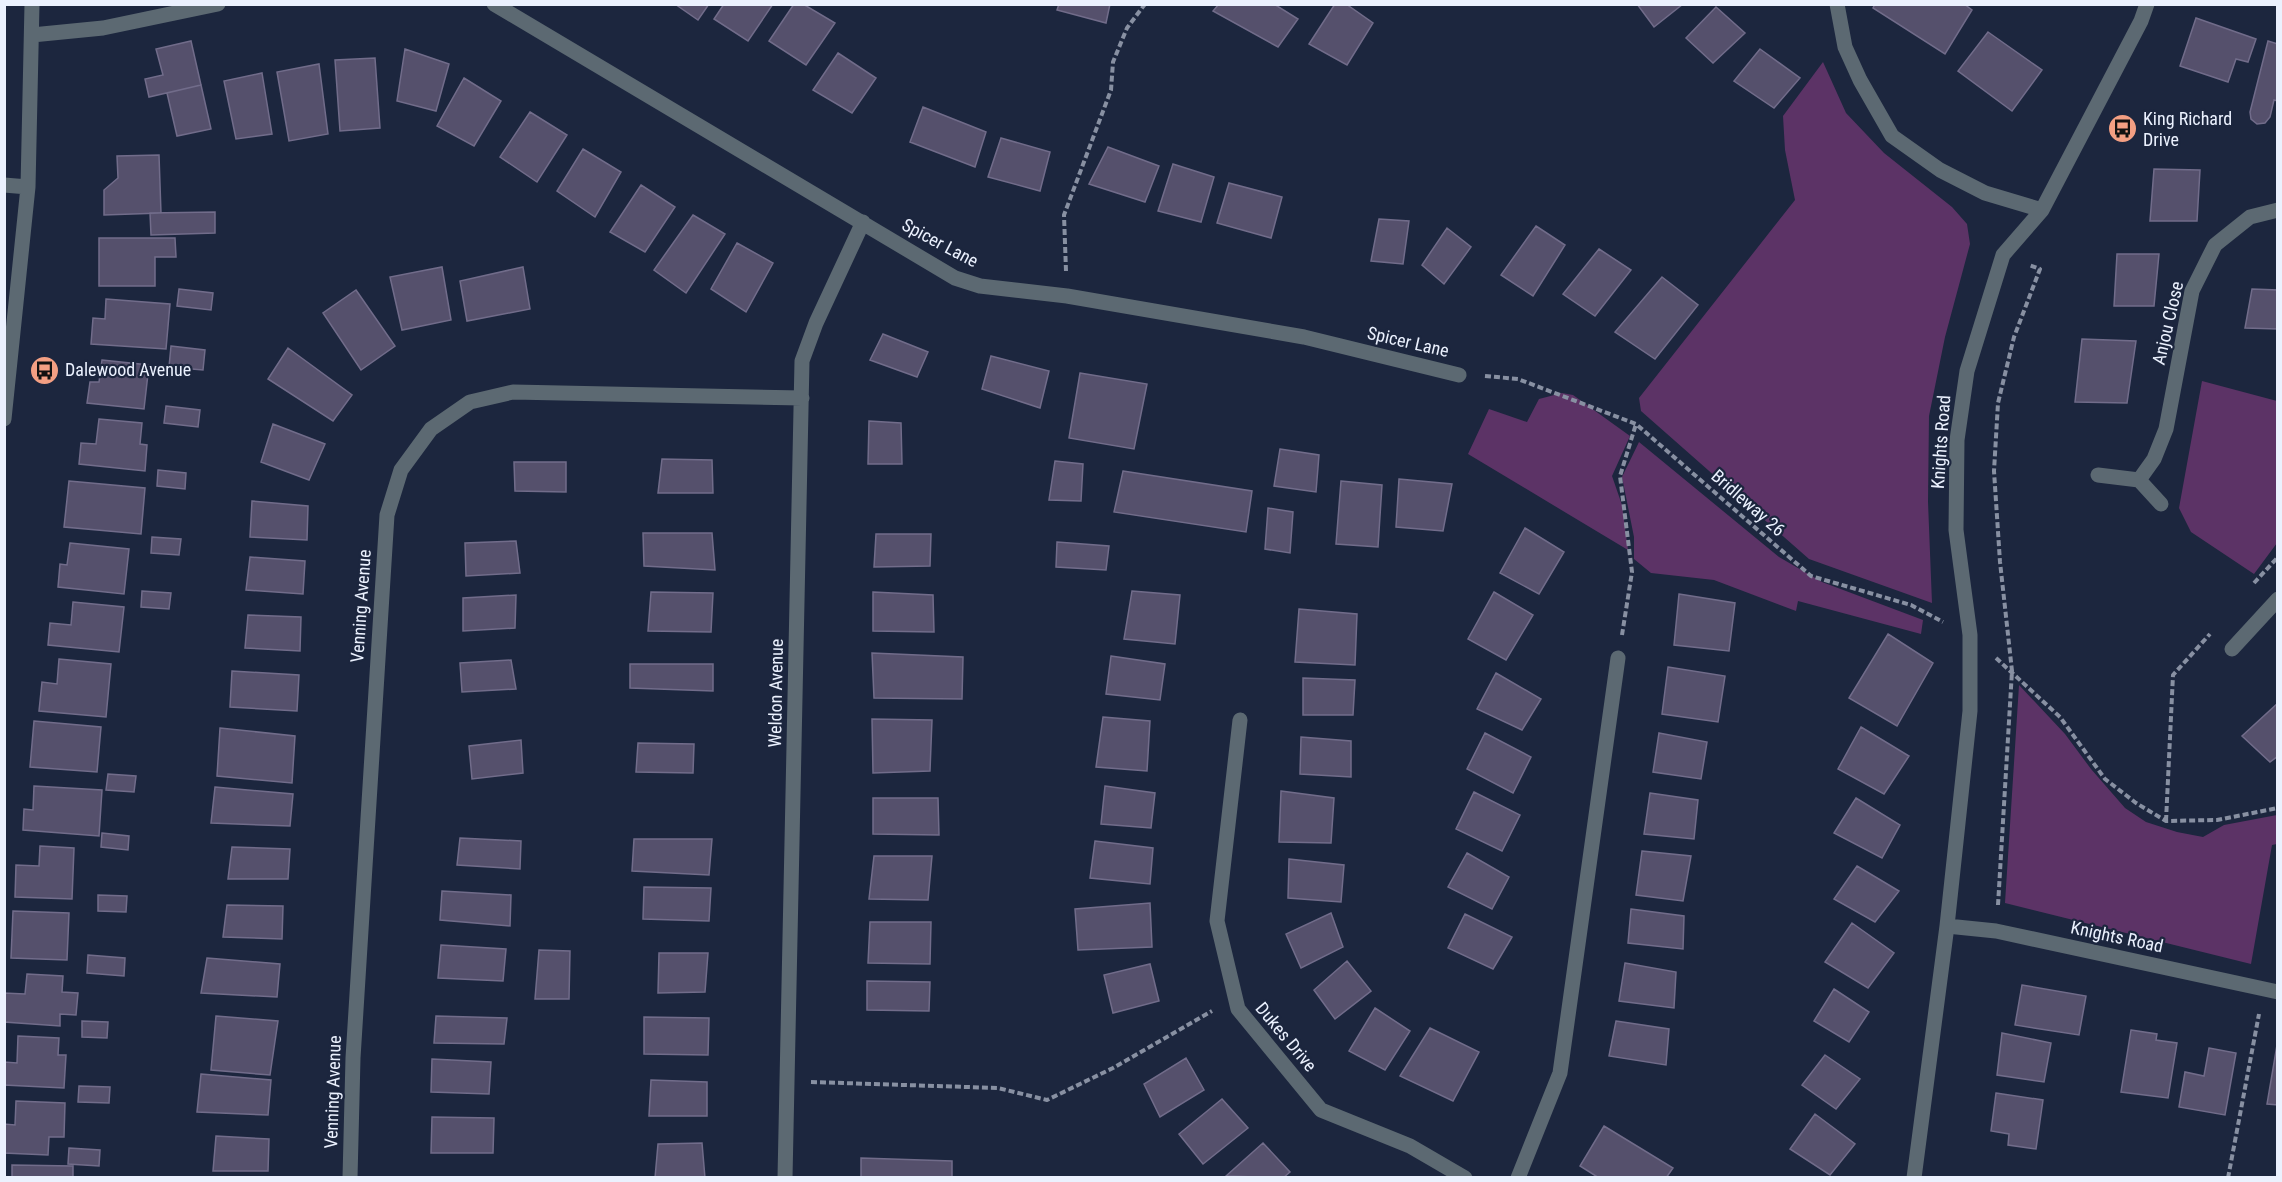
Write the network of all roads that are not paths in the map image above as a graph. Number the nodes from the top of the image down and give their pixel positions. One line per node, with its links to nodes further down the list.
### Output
1 (32, 4): 6 (street)
2 (218, 4): 6 (street)
3 (494, 4): 11 (street, Spicer Lane)
4 (1837, 4): 9 (street)
5 (2147, 4): 9 (street, Knights Road)
6 (32, 35): 8 (street)
7 (4, 185): 8 (street)
8 (28, 187): 14 (street)
9 (2042, 210): 22 (street, Knights Road)
10 (2277, 210): 16 (street, Anjou Close)
11 (863, 222): 12 (street, Spicer Lane); 13 (street, Weldon Avenue)
12 (1459, 375)
13 (802, 398): 24 (street, Venning Avenue); 25 (street, Weldon Avenue)
14 (4, 419)
15 (2098, 475): 16 (street)
16 (2139, 480): 17 (street)
17 (2161, 504)
18 (2277, 599): 19 (street)
19 (2232, 648)
20 (1618, 658): 27 (street)
21 (1240, 720): 26 (street, Dukes Drive)
22 (1947, 926): 23 (street, Knights Road); 28 (street, Knights Road)
23 (2271, 991)
24 (350, 1178)
25 (785, 1178)
26 (1465, 1178)
27 (1518, 1178)
28 (1914, 1178)

